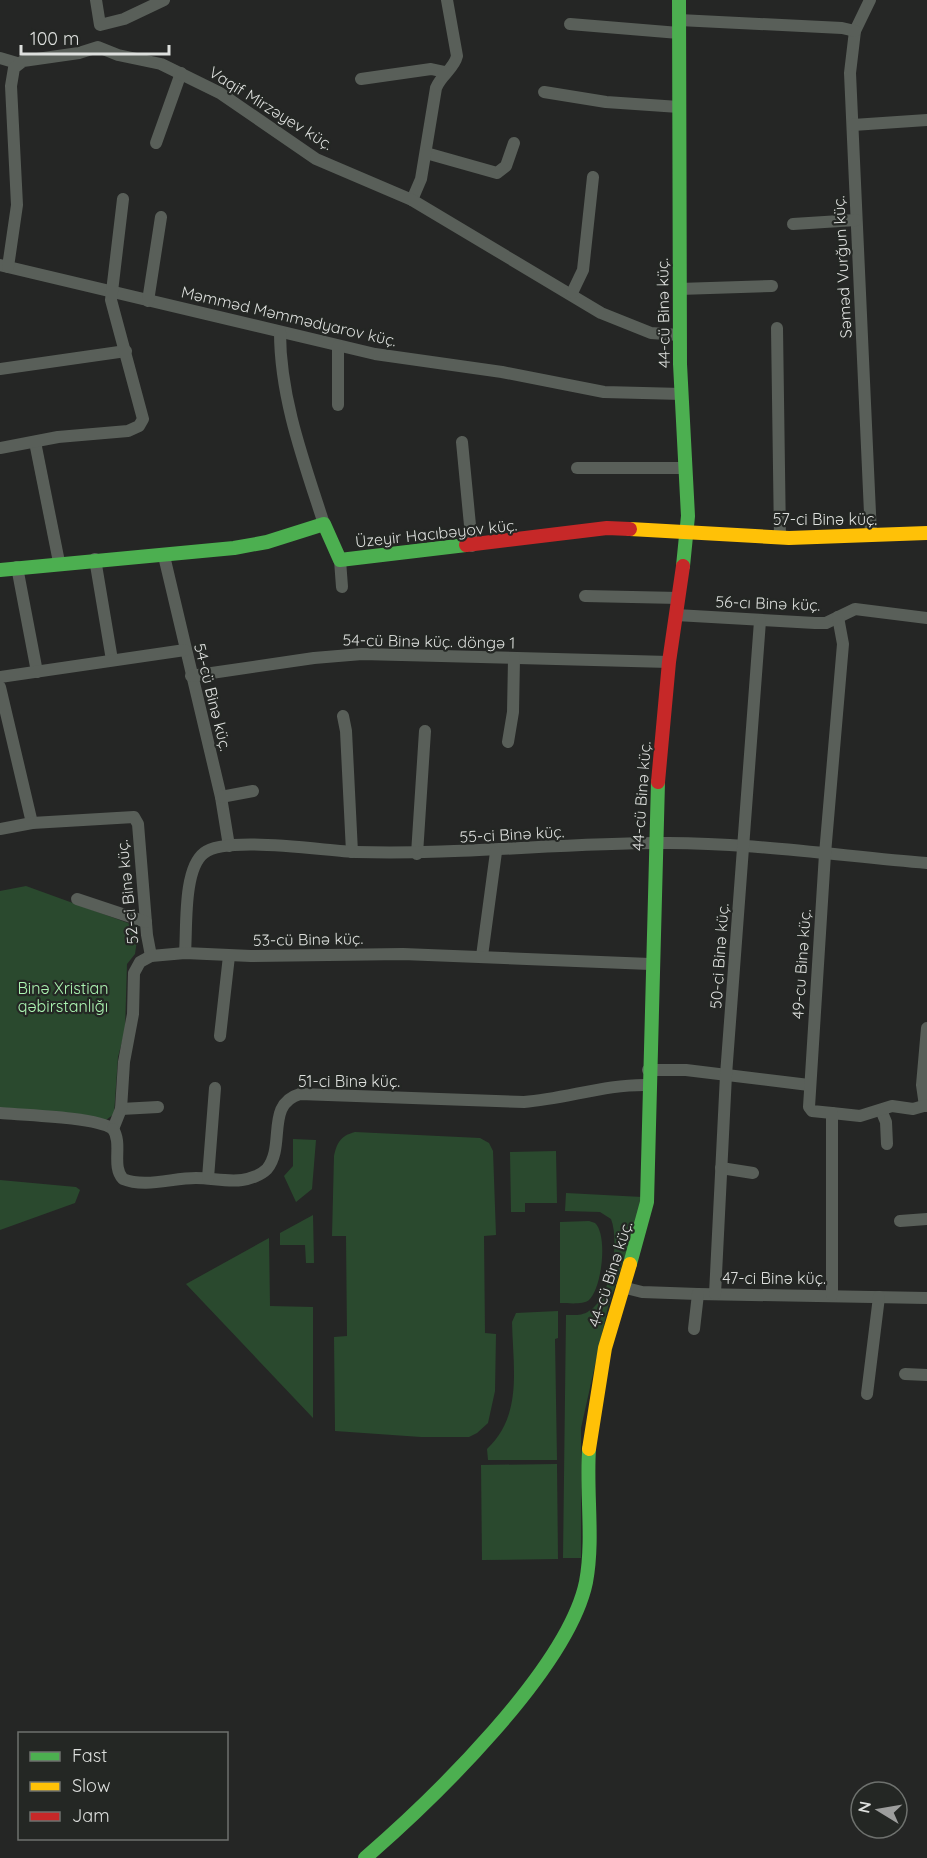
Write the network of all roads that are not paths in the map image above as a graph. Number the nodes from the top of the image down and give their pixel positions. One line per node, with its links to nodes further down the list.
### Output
1 (96, 0): 7 (street)
2 (164, 0): 7 (street)
3 (447, 0): 13 (street)
4 (679, 0): 8 (street, 44-cü Binə küç.)
5 (870, 0): 9 (street, Səməd Vurğun küç.)
6 (570, 24): 8 (street)
7 (100, 25): 10 (street)
8 (679, 26): 9 (street); 17 (street, 44-cü Binə küç.)
9 (855, 31): 19 (street, Səməd Vurğun küç.)
10 (98, 47): 12 (street, Vaqif Mirzəyev küç.); 14 (street, Vaqif Mirzəyev küç.)
11 (0, 58): 12 (street)
12 (17, 63): 29 (street)
13 (445, 72): 15 (street); 22 (street)
14 (181, 73): 20 (street); 25 (street, Vaqif Mirzəyev küç.)
15 (361, 78)
16 (544, 92): 17 (street)
17 (679, 107): 31 (street, 44-cü Binə küç.)
18 (927, 120): 19 (street)
19 (853, 124): 27 (street, Səməd Vurğun küç.)
20 (156, 143)
21 (514, 144): 22 (street)
22 (426, 153): 25 (street)
23 (593, 177): 33 (street)
24 (123, 199): 32 (street)
25 (412, 200): 33 (street, Vaqif Mirzəyev küç.)
26 (161, 217): 34 (street)
27 (856, 220): 28 (street); 51 (street, Səməd Vurğun küç.)
28 (792, 224)
29 (4, 266): 32 (street, Məmməd Məmmədyarov küç.)
30 (772, 286): 31 (street)
31 (679, 289): 37 (street, 44-cü Binə küç.)
32 (112, 292): 34 (street, Məmməd Məmmədyarov küç.); 39 (street)
33 (572, 293): 37 (street, Vaqif Mirzəyev küç.)
34 (148, 301): 36 (street, Məmməd Məmmədyarov küç.)
35 (777, 328): 52 (street)
36 (280, 332): 38 (street, Məmməd Məmmədyarov küç.); 48 (street)
37 (679, 335): 41 (street, 44-cü Binə küç.)
38 (338, 346): 41 (street, Məmməd Məmmədyarov küç.); 42 (street)
39 (126, 351): 40 (street); 43 (street)
40 (0, 369)
41 (681, 394): 47 (street, 44-cü Binə küç.)
42 (338, 405)
43 (35, 442): 45 (street); 57 (street)
44 (462, 442): 53 (street)
45 (0, 448)
46 (577, 468): 47 (street)
47 (686, 468): 49 (street, 44-cü Binə küç.)
48 (324, 524): 54 (street); 56 (street, Üzeyir Hacıbəyov küç.)
49 (687, 531): 52 (street, 57-ci Binə küç.); 53 (street, Üzeyir Hacıbəyov küç.); 62 (street, 44-cü Binə küç.)
50 (927, 533): 51 (street, 57-ci Binə küç.)
51 (871, 536): 52 (street, 57-ci Binə küç.)
52 (780, 538)
53 (472, 546): 56 (street, Üzeyir Hacıbəyov küç.)
54 (164, 555): 55 (street); 67 (street, 54-cü Binə küç.)
55 (95, 559): 57 (street); 69 (street)
56 (340, 560): 60 (street)
57 (59, 562): 58 (street)
58 (17, 567): 59 (street); 71 (street)
59 (0, 570)
60 (342, 587)
61 (585, 596): 62 (street)
62 (679, 598): 63 (street, 44-cü Binə küç.)
63 (676, 615): 66 (street, 56-cı Binə küç.); 70 (street, 44-cü Binə küç.)
64 (838, 617): 65 (street, 56-cı Binə küç.); 66 (street, 56-cı Binə küç.); 88 (street, 49-cu Binə küç.)
65 (927, 618)
66 (760, 621): 84 (street, 50-ci Binə küç.)
67 (185, 651): 69 (street); 72 (street, 54-cü Binə küç.)
68 (514, 659): 70 (street, 54-cü Binə küç. döngə 1); 72 (street, 54-cü Binə küç. döngə 1); 77 (street)
69 (112, 660): 71 (street)
70 (669, 662): 82 (street, 44-cü Binə küç.)
71 (37, 672): 73 (street)
72 (191, 676): 79 (street, 54-cü Binə küç.)
73 (0, 677)
74 (0, 687): 80 (street)
75 (343, 716): 85 (street)
76 (425, 731): 87 (street)
77 (508, 742)
78 (253, 791): 79 (street)
79 (221, 797): 83 (street, 54-cü Binə küç.)
80 (32, 823): 81 (street, 52-ci Binə küç.); 91 (street, 52-ci Binə küç.)
81 (0, 829)
82 (654, 843): 84 (street, 55-ci Binə küç.); 86 (street, 55-ci Binə küç.); 96 (street, 44-cü Binə küç.)
83 (229, 846): 85 (street, 55-ci Binə küç.); 92 (street, 55-ci Binə küç.)
84 (744, 848): 88 (street, 55-ci Binə küç.); 100 (street, 50-ci Binə küç.)
85 (352, 852): 87 (street, 55-ci Binə küç.)
86 (496, 852): 87 (street, 55-ci Binə küç.); 95 (street)
87 (417, 854)
88 (825, 854): 89 (street, 55-ci Binə küç.); 102 (street, 49-cu Binə küç.)
89 (927, 863)
90 (77, 898): 91 (street)
91 (146, 921): 93 (street, 52-ci Binə küç.)
92 (185, 953): 93 (street, 53-cü Binə küç.); 94 (street, 53-cü Binə küç.)
93 (151, 956): 106 (street)
94 (229, 956): 95 (street, 53-cü Binə küç.); 98 (street)
95 (482, 956): 96 (street, 53-cü Binə küç.)
96 (650, 964): 99 (street, 44-cü Binə küç.)
97 (927, 1028): 104 (street)
98 (220, 1036)
99 (648, 1070): 100 (street); 101 (street, 44-cü Binə küç.)
100 (726, 1075): 102 (street); 112 (street, 50-ci Binə küç.)
101 (648, 1085): 114 (street, 51-ci Binə küç.); 117 (street, 44-cü Binə küç.)
102 (809, 1085): 109 (street, 49-cu Binə küç.)
103 (215, 1089): 114 (street)
104 (926, 1105): 107 (street)
105 (158, 1107): 106 (street)
106 (121, 1109): 110 (street)
107 (881, 1110): 109 (street); 111 (street)
108 (0, 1113): 110 (street)
109 (832, 1113): 120 (street)
110 (113, 1129): 114 (street, 51-ci Binə küç.)
111 (887, 1144)
112 (721, 1168): 113 (street); 119 (street, 50-ci Binə küç.)
113 (753, 1173)
114 (208, 1178)
115 (927, 1219): 116 (street)
116 (900, 1221)
117 (622, 1287): 118 (street, 47-ci Binə küç.); 127 (street, 44-cü Binə küç.)
118 (698, 1294): 119 (street, 47-ci Binə küç.); 123 (street)
119 (715, 1294): 120 (street, 47-ci Binə küç.)
120 (832, 1295): 121 (street, 47-ci Binə küç.)
121 (879, 1297): 122 (street, 47-ci Binə küç.); 126 (street)
122 (927, 1298)
123 (694, 1329)
124 (905, 1374): 125 (street)
125 (927, 1375)
126 (867, 1394)
127 (365, 1858)

